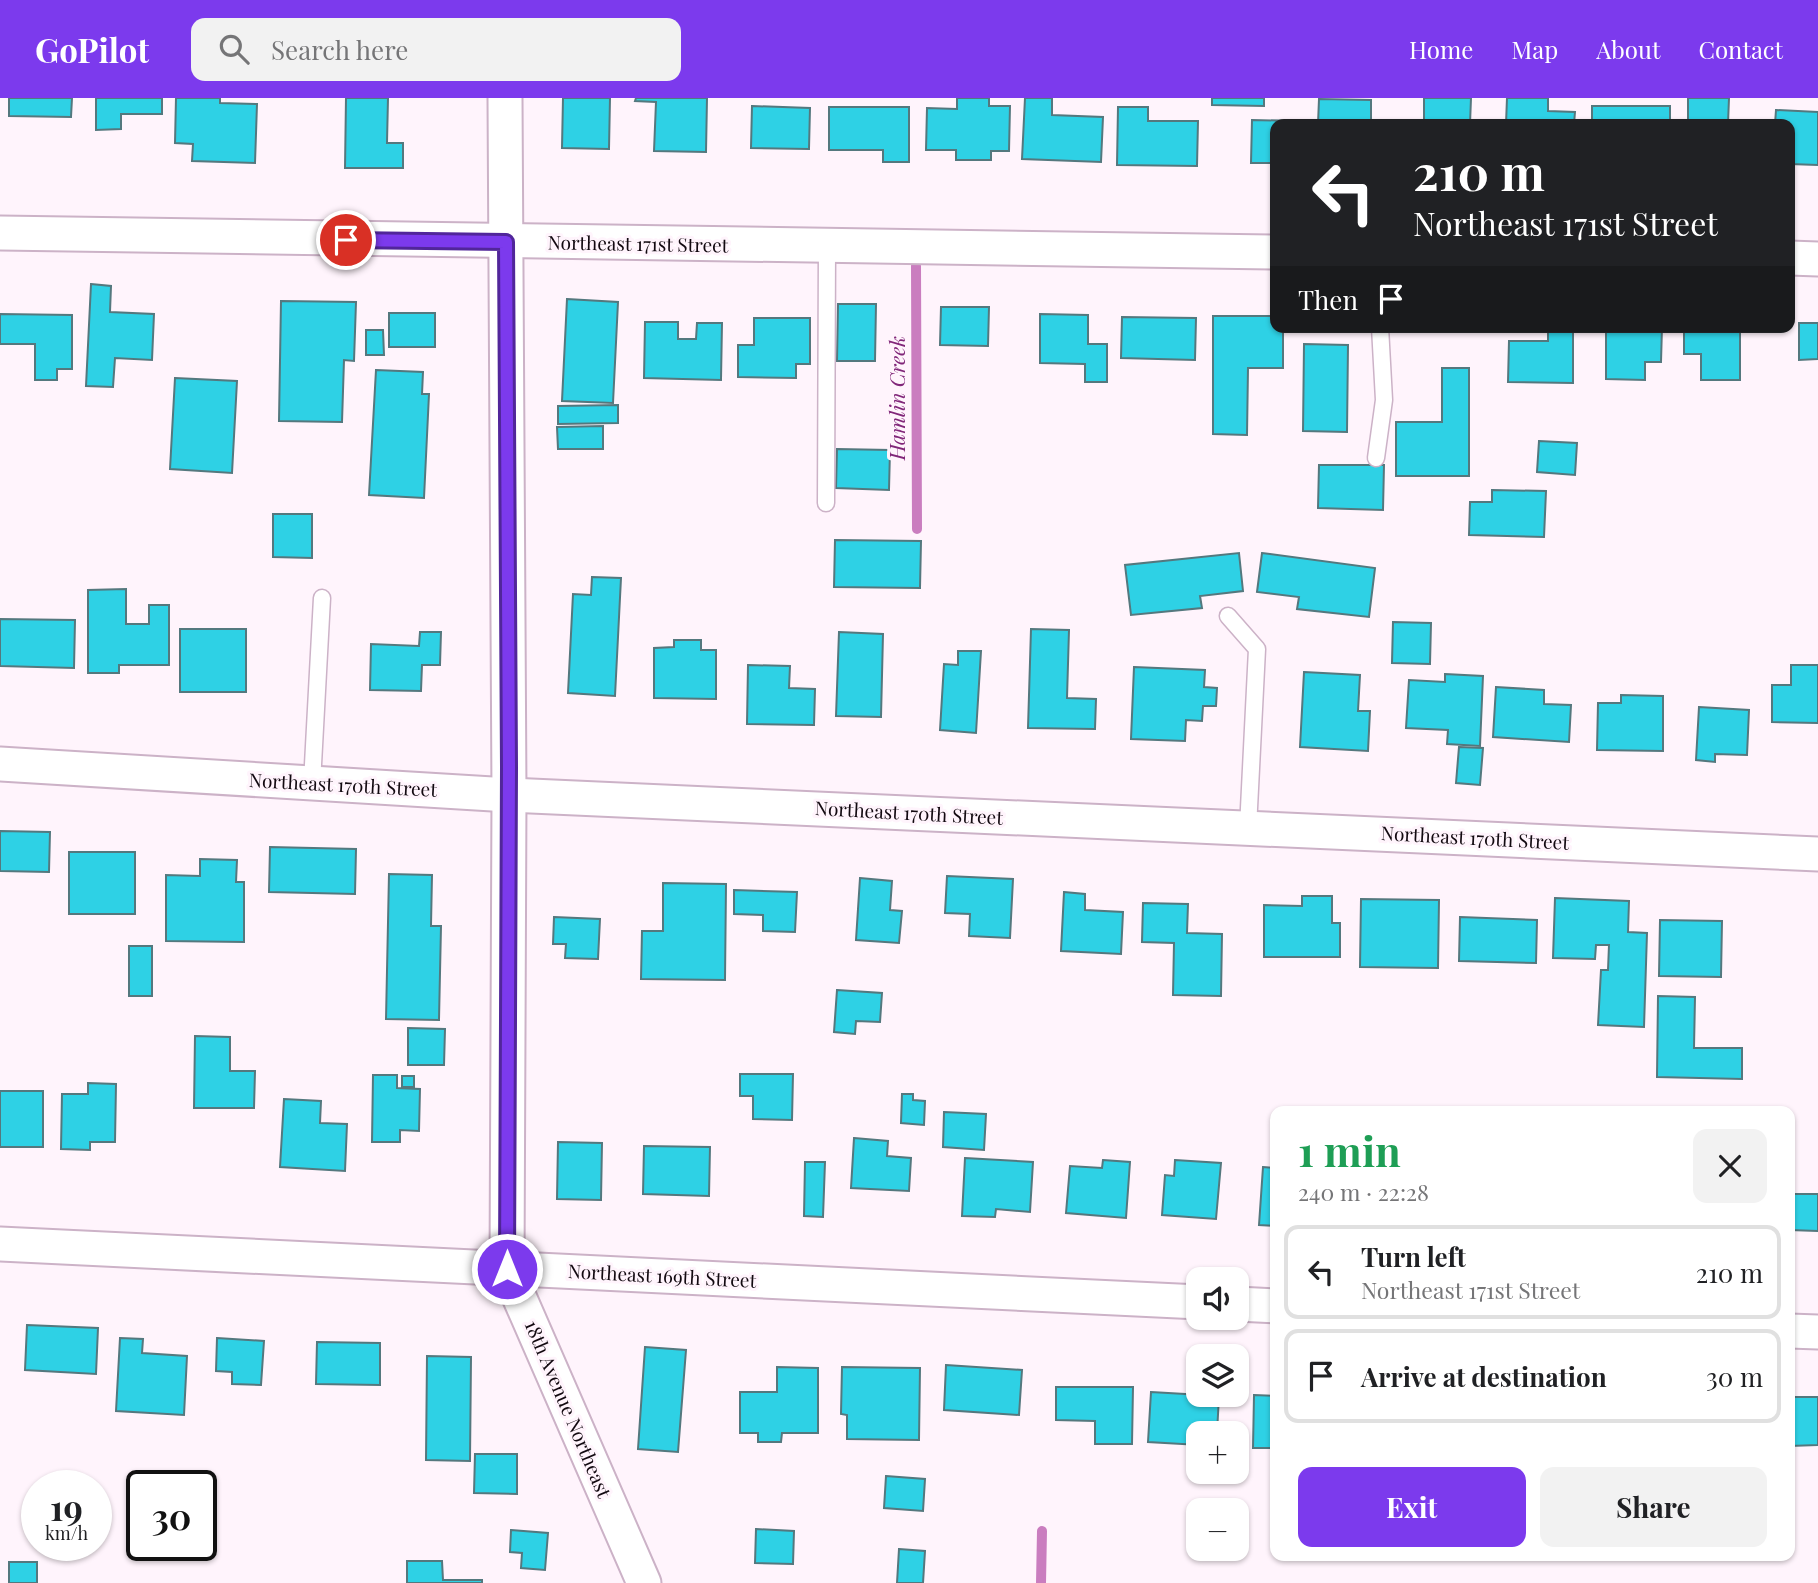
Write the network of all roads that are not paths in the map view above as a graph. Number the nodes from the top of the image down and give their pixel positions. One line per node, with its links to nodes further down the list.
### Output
1 (505, 98): 3 (street, 18th Avenue Northeast)
2 (0, 233): 3 (street, Northeast 171st Street)
3 (506, 242): 4 (street, Northeast 171st Street); 15 (street, 18th Avenue Northeast)
4 (827, 247): 5 (street, Northeast 171st Street); 10 (lane)
5 (1270, 252)
6 (1795, 258): 7 (street)
7 (1818, 259)
8 (1380, 333): 9 (lane)
9 (1376, 458)
10 (826, 503)
11 (322, 598): 14 (lane)
12 (1228, 616): 16 (lane)
13 (0, 764): 14 (street, Northeast 170th Street)
14 (312, 783): 15 (street, Northeast 170th Street)
15 (509, 795): 16 (street, Northeast 170th Street); 19 (street, 18th Avenue Northeast)
16 (1248, 828): 17 (street, Northeast 170th Street)
17 (1818, 853)
18 (0, 1244): 19 (street, Northeast 169th Street)
19 (507, 1269): 20 (street, Northeast 169th Street); 25 (street, 18th Avenue Northeast)
20 (1186, 1301)
21 (1249, 1305): 22 (street)
22 (1270, 1306)
23 (1795, 1331): 24 (street)
24 (1818, 1332)
25 (644, 1583)

